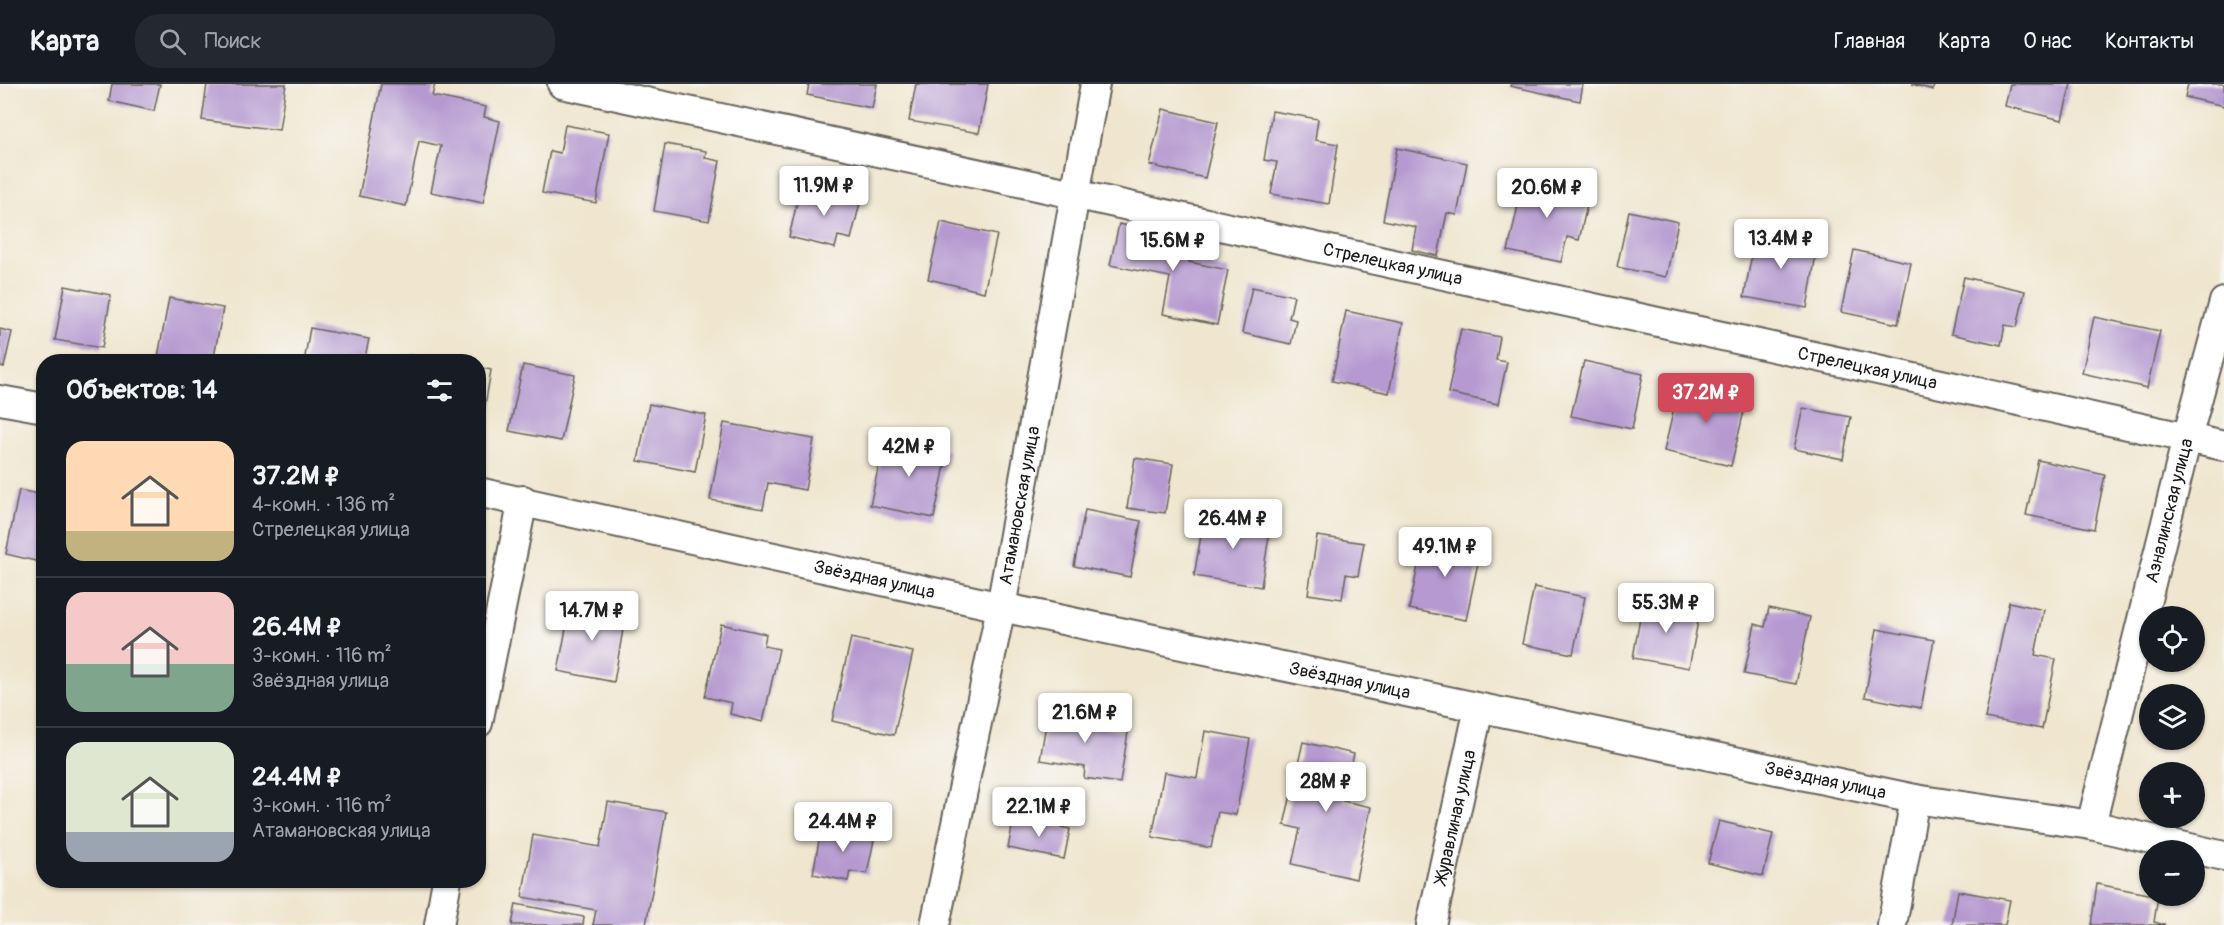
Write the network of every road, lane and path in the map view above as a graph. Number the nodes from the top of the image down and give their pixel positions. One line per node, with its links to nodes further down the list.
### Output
1 (562, 84): 3 (street, Стрелецкая улица)
2 (1095, 84): 3 (street, Атамановская улица)
3 (1074, 194): 7 (street, Стрелецкая улица); 11 (street, Атамановская улица)
4 (2224, 302): 7 (street, Азналинская улица)
5 (0, 400): 6 (street)
6 (36, 407)
7 (2187, 438): 8 (street, Стрелецкая улица); 15 (street, Азналинская улица)
8 (2224, 446)
9 (486, 493): 10 (street, Звёздная улица)
10 (523, 500): 11 (street, Звёздная улица); 12 (street)
11 (1001, 608): 13 (street, Звёздная улица); 19 (street, Атамановская улица)
12 (486, 683)
13 (1479, 708): 14 (street, Звёздная улица); 20 (street, Журавлиная улица)
14 (1915, 799): 15 (street, Звёздная улица); 21 (street)
15 (2091, 825): 16 (street, Звёздная улица)
16 (2224, 855)
17 (446, 888): 18 (street)
18 (439, 925)
19 (935, 925)
20 (1431, 925)
21 (1892, 925)

